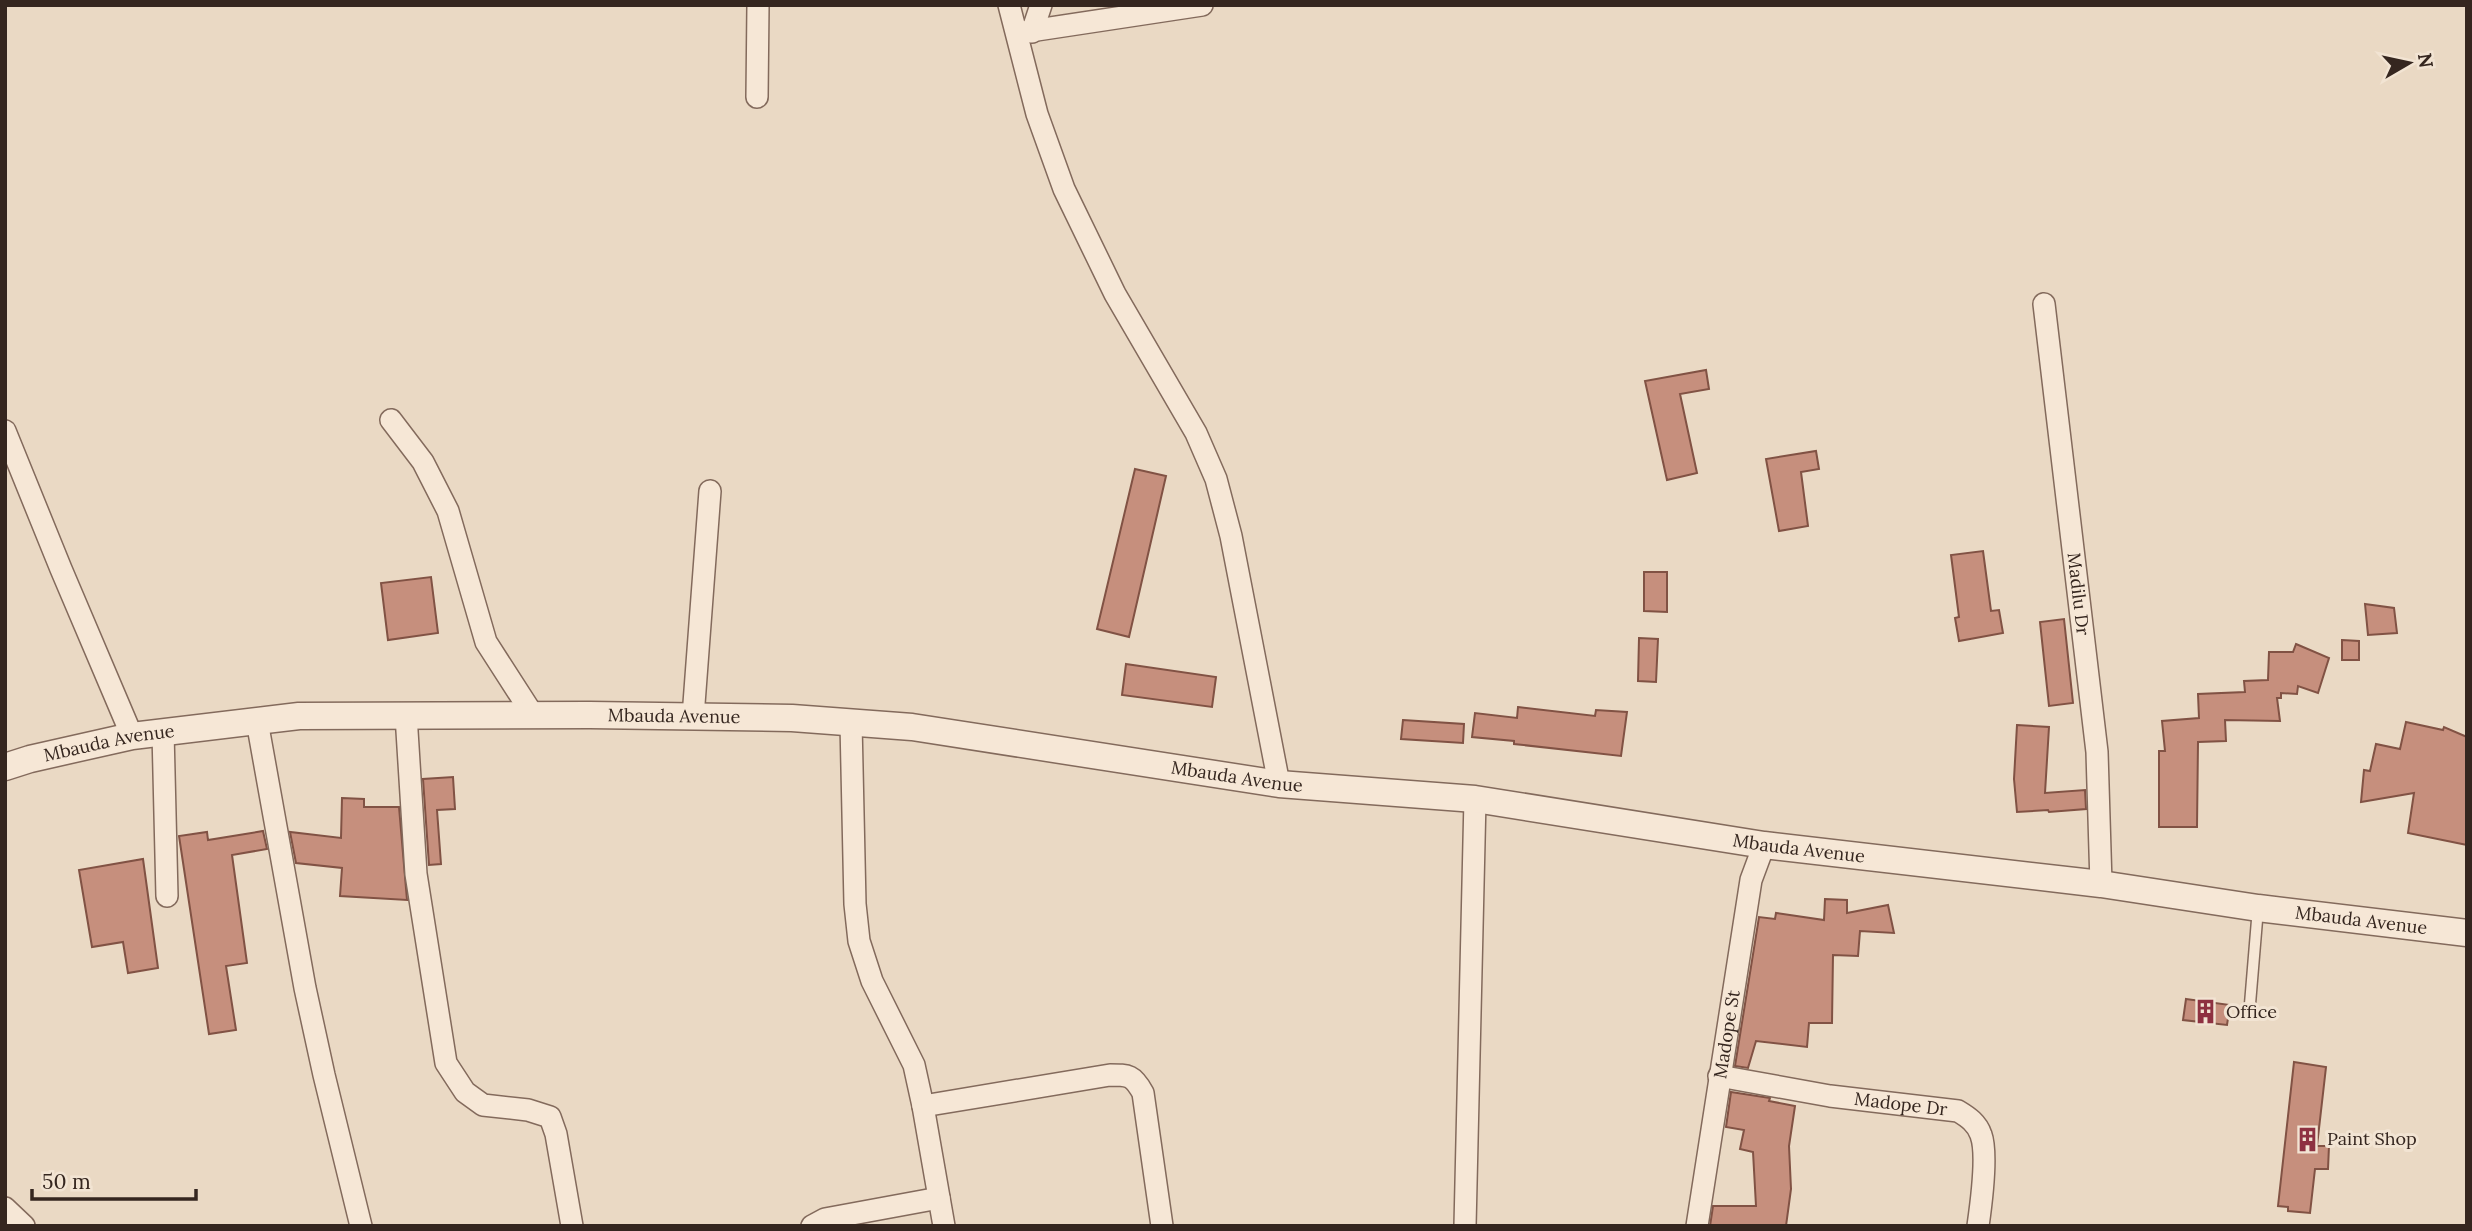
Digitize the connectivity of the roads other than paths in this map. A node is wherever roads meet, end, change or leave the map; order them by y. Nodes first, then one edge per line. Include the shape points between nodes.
1 (758, 5) edge
2 (1009, 5) edge
3 (1041, 5) edge
4 (1202, 5) edge
5 (1025, 32) junction
6 (757, 97) dead end
7 (2044, 304) dead end
8 (391, 420) dead end
9 (5, 431) edge
10 (710, 491) dead end
11 (406, 715) junction
12 (533, 715) junction
13 (693, 717) junction
14 (257, 721) junction
15 (851, 723) junction
16 (163, 732) junction
17 (132, 736) junction
18 (5, 767) edge
19 (1279, 785) junction
20 (1475, 799) junction
21 (1763, 845) junction
22 (2101, 884) junction
23 (167, 896) dead end
24 (2258, 908) junction
25 (2467, 933) edge
26 (2250, 1004) dead end
27 (1719, 1076) junction
28 (923, 1106) junction
29 (939, 1198) junction
30 (5, 1208) edge
31 (24, 1226) edge
32 (361, 1226) edge
33 (572, 1226) edge
34 (812, 1226) edge
35 (944, 1226) edge
36 (1162, 1226) edge
37 (1465, 1226) edge
38 (1697, 1226) edge
39 (1978, 1226) edge

1 - 6 street
2 - 5 street
3 - 5 street
4 - 5 street
5 - 19 street via 1037,114 1064,189 1115,294 1196,433 1216,479
7 - 22 street, Madilu Dr via 2097,752
8 - 12 street via 423,462 448,511 486,642
9 - 17 street
10 - 13 street
11 - 12 street, Mbauda Avenue
11 - 14 street, Mbauda Avenue
11 - 33 street via 416,874 446,1063 464,1092 483,1105 550,1117
12 - 13 street, Mbauda Avenue
13 - 15 street, Mbauda Avenue
14 - 16 street, Mbauda Avenue
14 - 32 street via 305,988
15 - 19 street, Mbauda Avenue via 912,727
15 - 28 street via 859,941 872,981 914,1065
16 - 17 street, Mbauda Avenue
16 - 23 street
17 - 18 street, Mbauda Avenue
19 - 20 street, Mbauda Avenue
20 - 21 street, Mbauda Avenue
20 - 37 street
21 - 22 street, Mbauda Avenue
21 - 27 street, Madope St via 1751,880
22 - 24 street, Mbauda Avenue
24 - 25 street, Mbauda Avenue
24 - 26 lane
27 - 38 street, Madope St
27 - 39 street, Madope Dr via 1830,1096 1958,1111 1971,1119 1982,1136
28 - 29 street
28 - 36 street via 1128,1075 1143,1093
29 - 34 street via 825,1219
29 - 35 street
30 - 31 street

